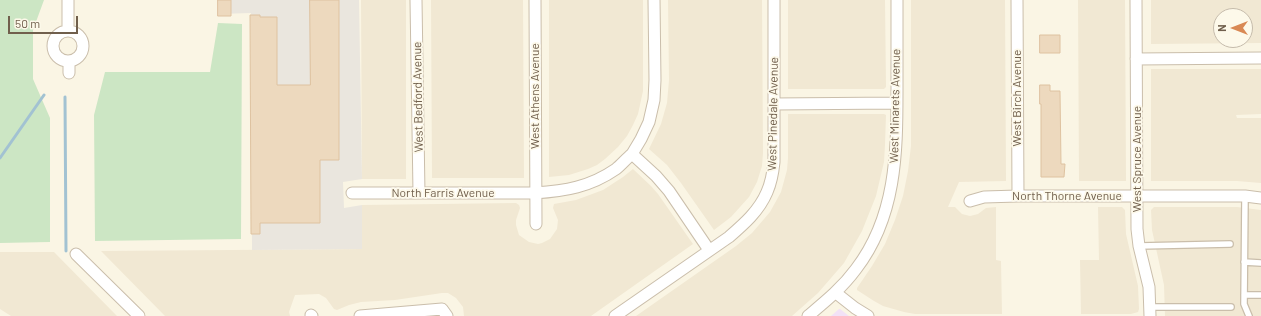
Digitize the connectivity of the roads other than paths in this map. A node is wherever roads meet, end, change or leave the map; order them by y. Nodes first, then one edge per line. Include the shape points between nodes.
1 (68, 0) edge
2 (416, 0) edge
3 (535, 0) edge
4 (654, 0) edge
5 (774, 0) edge
6 (897, 0) edge
7 (1017, 0) edge
8 (1136, 0) edge
9 (68, 30) junction
10 (1261, 58) edge
11 (1136, 59) junction
12 (69, 61) junction
13 (69, 73) dead end
14 (897, 102) junction
15 (774, 104) junction
16 (632, 154) junction
17 (352, 193) dead end
18 (418, 193) junction
19 (535, 193) junction
20 (1018, 196) junction
21 (1137, 196) junction
22 (1245, 196) junction
23 (1261, 198) edge
24 (970, 201) dead end
25 (536, 224) dead end
26 (1230, 244) dead end
27 (1139, 246) junction
28 (709, 250) junction
29 (76, 254) dead end
30 (1244, 262) junction
31 (1261, 263) edge
32 (836, 293) junction
33 (1244, 295) junction
34 (1261, 295) edge
35 (1231, 307) dead end
36 (444, 312) edge
37 (1150, 312) edge
38 (139, 316) edge
39 (360, 316) edge
40 (615, 316) edge
41 (808, 316) edge
42 (868, 316) edge
43 (1250, 316) edge

1 - 9 street
2 - 18 street, West Bedford Avenue
3 - 19 street, West Athens Avenue
4 - 16 street, North Farris Avenue via 654,100 649,122
5 - 15 street, West Pinedale Avenue
6 - 14 street, West Minarets Avenue
7 - 20 street, West Birch Avenue
8 - 11 street, West Spruce Avenue
9 - 12 street via 80,35 84,42 81,55
9 - 12 street via 57,35 53,46 58,57
10 - 11 street
11 - 21 street, West Spruce Avenue
12 - 13 street
14 - 15 street
14 - 32 street, West Minarets Avenue via 896,157 886,209 869,248 857,268
15 - 28 street, West Pinedale Avenue via 774,162 767,193 746,223
16 - 19 street, North Farris Avenue via 601,179 563,191
16 - 28 street via 669,191
17 - 18 street, North Farris Avenue
18 - 19 street, North Farris Avenue
19 - 25 street
20 - 21 street, North Thorne Avenue
20 - 24 street, North Thorne Avenue via 984,197
21 - 22 street, North Thorne Avenue
21 - 27 street, West Spruce Avenue
22 - 23 street, North Thorne Avenue
22 - 30 lane
26 - 27 lane
27 - 37 street, West Spruce Avenue via 1149,287
28 - 40 street
29 - 38 street
30 - 31 lane
30 - 33 lane
32 - 41 street, West Minarets Avenue
32 - 42 street
33 - 34 lane
33 - 43 lane via 1244,304
35 - 37 lane
36 - 39 street

